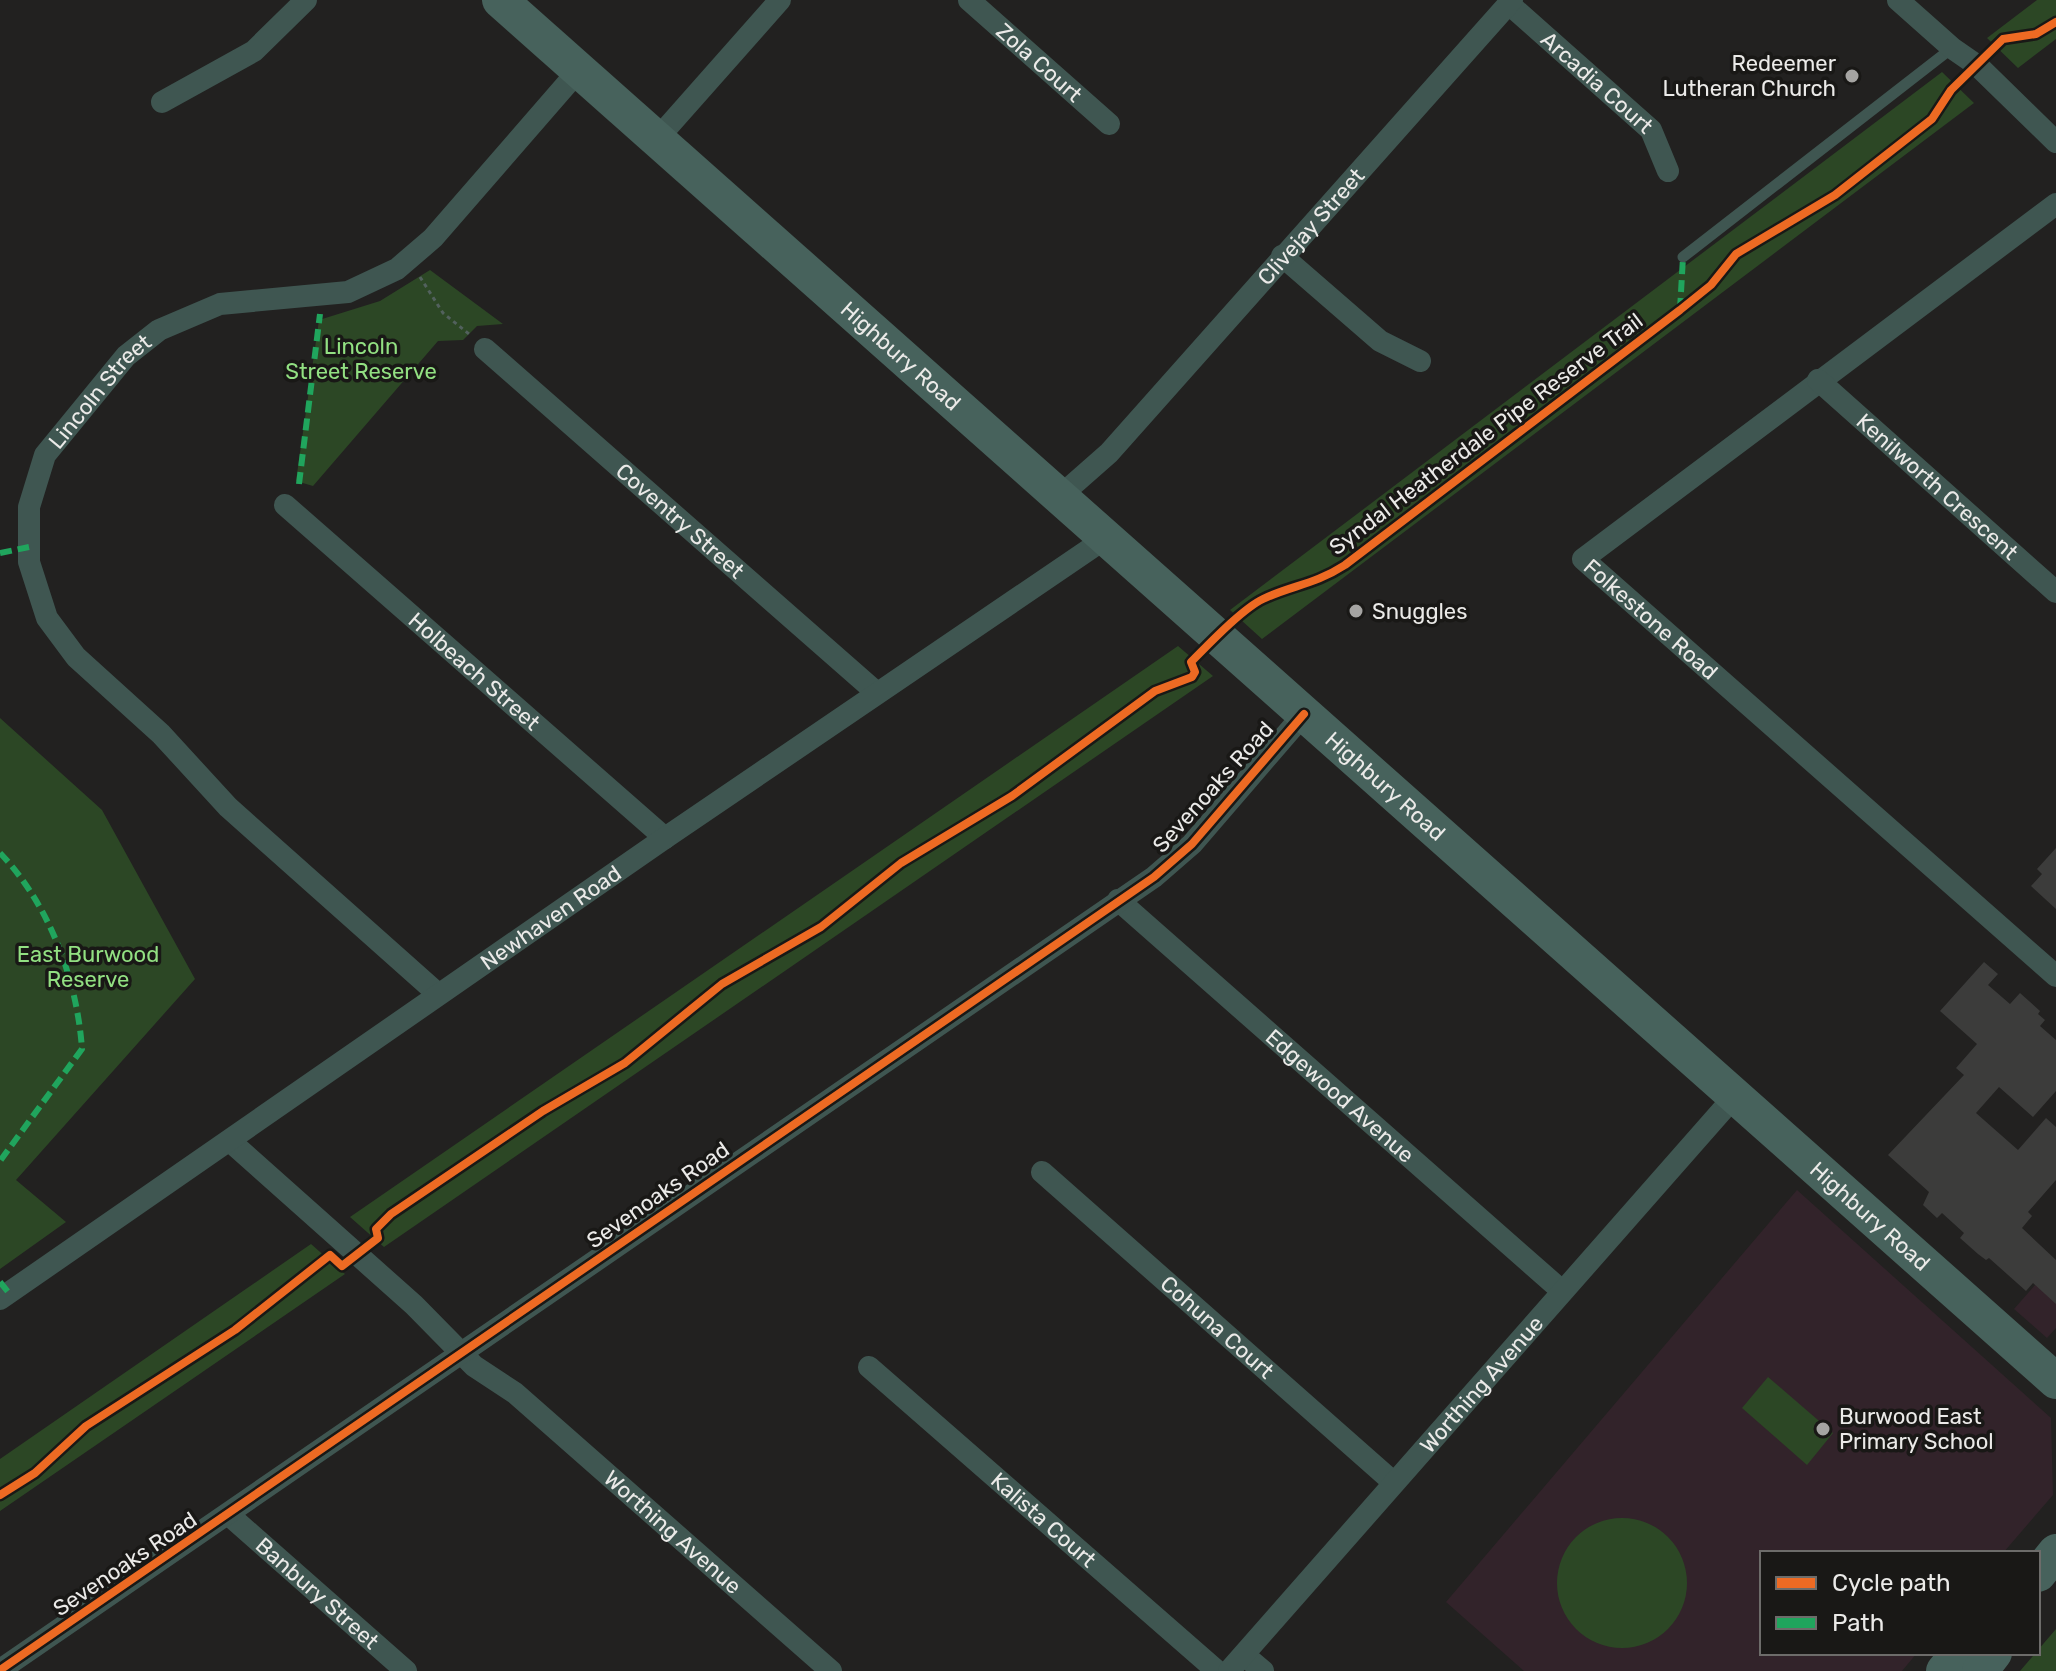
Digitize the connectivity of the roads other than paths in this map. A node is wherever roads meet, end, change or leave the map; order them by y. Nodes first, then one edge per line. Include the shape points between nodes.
1 (306, 0) edge
2 (500, 0) edge
3 (780, 0) edge
4 (969, 0) edge
5 (1898, 0) edge
6 (1511, 2) edge
7 (1952, 48) junction
8 (579, 70) junction
9 (162, 102) dead end
10 (1109, 124) dead end
11 (657, 139) junction
12 (2056, 142) edge
13 (1668, 171) dead end
14 (2056, 204) edge
15 (1282, 256) junction
16 (1683, 257) dead end
17 (477, 342) road end
18 (1420, 361) dead end
19 (1818, 380) junction
20 (1065, 503) junction
21 (285, 505) dead end
22 (1106, 538) junction
23 (2056, 592) edge
24 (877, 693) junction
25 (1304, 714) junction
26 (665, 838) junction
27 (1118, 900) junction
28 (2056, 976) edge
29 (438, 994) junction
30 (1734, 1097) junction
31 (231, 1142) junction
32 (1042, 1172) dead end
33 (1562, 1291) junction
34 (0, 1299) edge
35 (466, 1349) junction
36 (869, 1367) dead end
37 (2053, 1376) edge
38 (1393, 1482) junction
39 (229, 1515) junction
40 (2056, 1552) edge
41 (2040, 1572) edge
42 (1957, 1655) edge
43 (1992, 1655) edge
44 (1237, 1663) edge
45 (9, 1668) edge
46 (406, 1671) edge
47 (831, 1671) edge
48 (1217, 1671) edge
49 (1263, 1671) edge
50 (1944, 1671) edge
51 (1980, 1671) edge

1 - 9 street via 254,51
2 - 8 main road, Highbury Road
3 - 11 street
4 - 10 street, Zola Court
5 - 7 street
6 - 13 street, Arcadia Court via 1651,130
6 - 15 street, Clivejay Street
7 - 12 street via 1978,66
7 - 16 lane
8 - 11 main road, Highbury Road
8 - 29 street, Lincoln Street via 433,238 397,269 348,292 220,304 159,330 126,356 45,455 29,507 29,562 47,618 76,657 141,715 228,807
11 - 20 main road, Highbury Road
14 - 19 street, Folkestone Road
15 - 18 street via 1380,341
15 - 20 street, Clivejay Street
17 - 24 street, Coventry Street
19 - 23 street, Kenilworth Crescent
19 - 28 street, Folkestone Road via 1583,559
20 - 22 main road, Highbury Road
21 - 26 street, Holbeach Street
22 - 24 street, Newhaven Road
22 - 25 main road, Highbury Road
24 - 26 street, Newhaven Road
25 - 27 street, Sevenoaks Road via 1192,844
25 - 30 main road, Highbury Road
26 - 29 street, Newhaven Road
27 - 33 street, Edgewood Avenue
27 - 35 street, Sevenoaks Road
29 - 31 street, Newhaven Road
30 - 33 street, Worthing Avenue
30 - 37 main road, Highbury Road
31 - 34 street, Newhaven Road
31 - 35 street, Worthing Avenue
32 - 38 street, Cohuna Court
33 - 38 street, Worthing Avenue
35 - 39 street, Sevenoaks Road
35 - 47 street, Worthing Avenue
36 - 48 street, Kalista Court
38 - 44 street, Worthing Avenue
39 - 45 street, Sevenoaks Road
39 - 46 street, Banbury Street
40 - 41 main road
42 - 50 main road
43 - 51 main road
44 - 49 street

